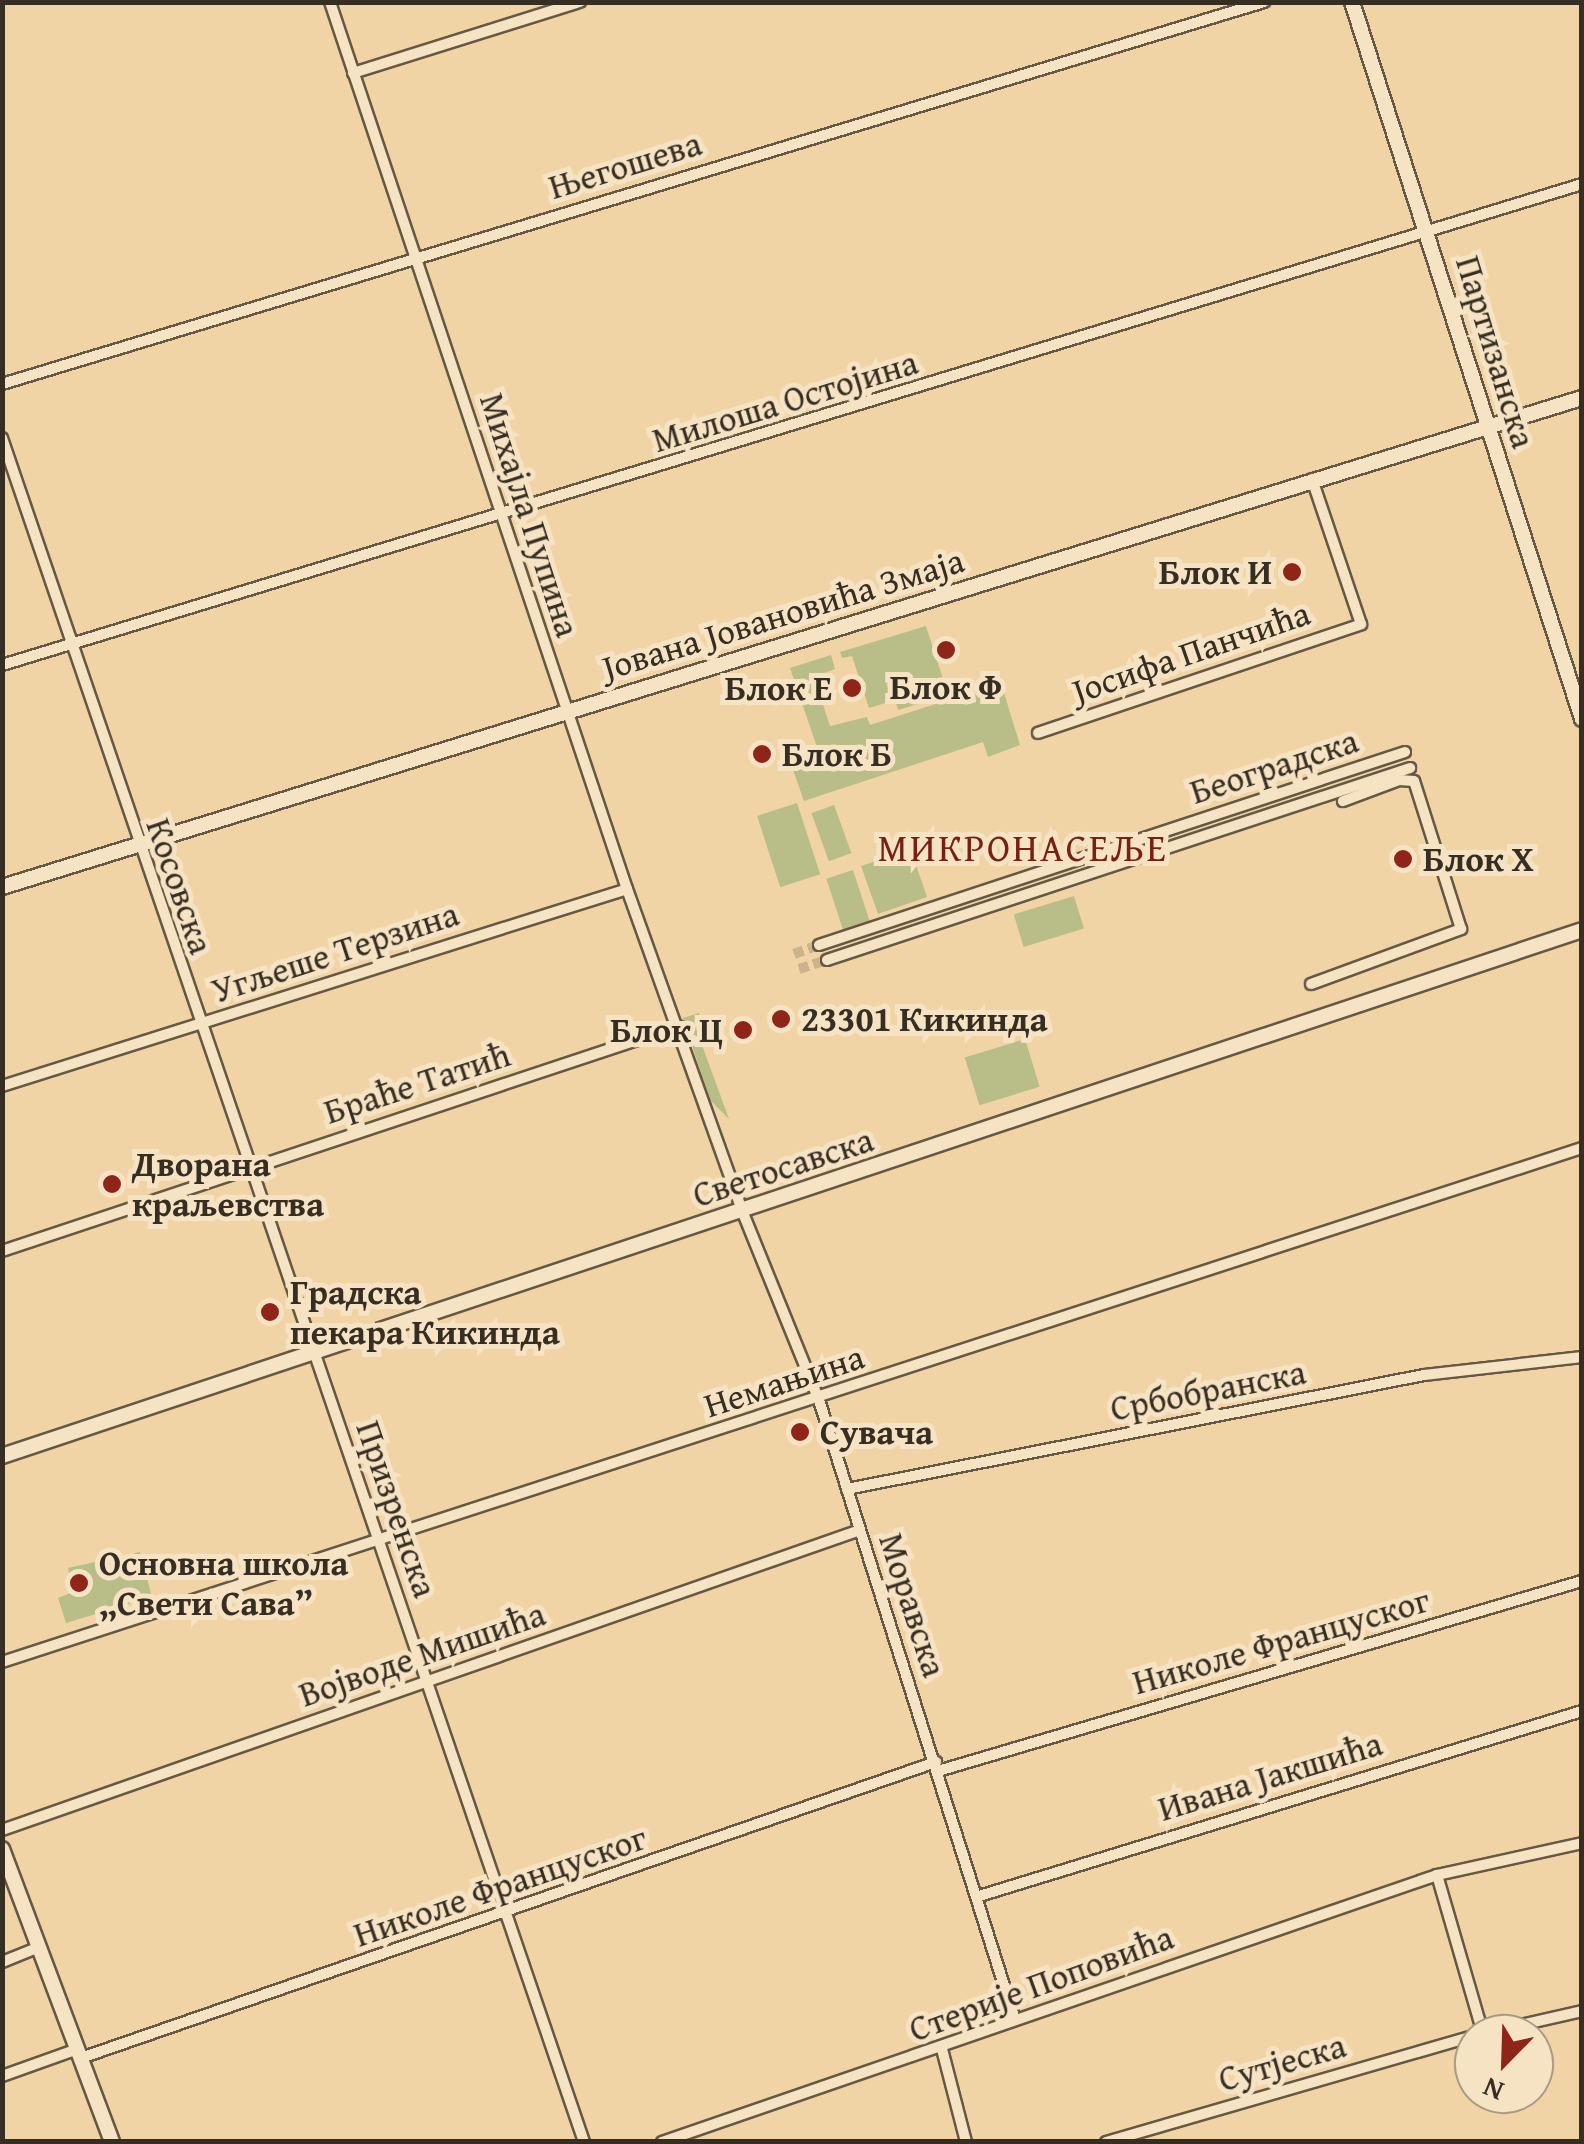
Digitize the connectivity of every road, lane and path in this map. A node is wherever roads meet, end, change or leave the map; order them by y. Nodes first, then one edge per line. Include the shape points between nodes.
1 (330, 2) edge
2 (580, 2) edge
3 (1264, 2) edge
4 (1352, 2) edge
5 (353, 73) junction
6 (1582, 184) edge
7 (1426, 231) junction
8 (416, 256) junction
9 (2, 384) edge
10 (1582, 398) edge
11 (1486, 425) junction
12 (2, 438) edge
13 (1312, 479) junction
14 (503, 517) junction
15 (72, 644) junction
16 (2, 666) edge
17 (567, 714) junction
18 (1582, 719) edge
19 (1038, 733) dead end
20 (1405, 752) dead end
21 (1410, 768) dead end
22 (1343, 802) dead end
23 (136, 845) junction
24 (2, 887) edge
25 (627, 889) junction
26 (1582, 930) edge
27 (819, 945) tunnel mouth
28 (828, 960) tunnel mouth
29 (1311, 984) dead end
30 (198, 1024) junction
31 (679, 1026) junction
32 (2, 1086) edge
33 (1582, 1148) edge
34 (252, 1167) junction
35 (743, 1213) junction
36 (2, 1251) edge
37 (313, 1350) junction
38 (1582, 1358) edge
39 (819, 1400) junction
40 (2, 1456) edge
41 (847, 1488) junction
42 (860, 1530) junction
43 (376, 1536) junction
44 (1582, 1581) edge
45 (2, 1662) edge
46 (428, 1682) junction
47 (1582, 1710) edge
48 (937, 1767) junction
49 (2, 1830) edge
50 (1582, 1843) edge
51 (2, 1849) edge
52 (1437, 1874) junction
53 (976, 1897) junction
54 (506, 1914) junction
55 (39, 1947) junction
56 (2, 1962) edge
57 (1582, 2011) edge
58 (1474, 2014) edge
59 (1554, 2017) edge
60 (1015, 2020) junction
61 (1454, 2041) edge
62 (942, 2049) junction
63 (80, 2053) junction
64 (2, 2076) edge
65 (112, 2142) edge
66 (584, 2142) edge
67 (662, 2142) edge
68 (966, 2142) edge
69 (1106, 2142) edge

1 - 5 street, Михајла Пупина
2 - 5 street
3 - 8 street, Његошева
4 - 7 street, Партизанска
5 - 8 street, Михајла Пупина
6 - 7 street, Милоша Остојина
7 - 11 street, Партизанска
7 - 14 street, Милоша Остојина
8 - 9 street, Његошева
8 - 14 street, Михајла Пупина
10 - 11 street, Јована Јовановића Змаја
11 - 13 street, Јована Јовановића Змаја
11 - 18 street, Партизанска
12 - 15 street, Косовска
13 - 17 street, Јована Јовановића Змаја
13 - 19 street, Јосифа Панчића via 1361,624
14 - 15 street, Милоша Остојина
14 - 17 street, Михајла Пупина
15 - 16 street, Милоша Остојина
15 - 23 street, Косовска
17 - 23 street, Јована Јовановића Змаја
17 - 25 street, Михајла Пупина
20 - 27 street, Београдска
21 - 28 street, Београдска
22 - 29 street via 1414,781 1462,930
23 - 24 street, Јована Јовановића Змаја
23 - 30 street, Косовска
25 - 30 street, Угљеше Терзина
25 - 31 street, Михајла Пупина
26 - 35 street, Светосавска
30 - 32 street, Угљеше Терзина
30 - 34 street, Косовска
31 - 34 street, Браће Татић
31 - 35 street, Михајла Пупина
33 - 39 street, Немањина
34 - 36 street, Браће Татић
34 - 37 street, Косовска
35 - 37 street, Светосавска
35 - 39 street, Моравска
37 - 40 street, Светосавска
37 - 43 street, Призренска
38 - 41 street, Србобранска via 1424,1375
39 - 41 street, Моравска
39 - 43 street, Немањина
41 - 42 street, Моравска
42 - 46 street, Војводе Мишића
42 - 48 street, Моравска
43 - 45 street, Немањина
43 - 46 street, Призренска
44 - 48 street, Николе Француског
46 - 49 street, Војводе Мишића
46 - 54 street, Призренска
47 - 53 street, Ивана Јакшића
48 - 53 street, Моравска
48 - 54 street, Николе Француског
50 - 52 street, Стерије Поповића
51 - 55 street
52 - 58 street
52 - 60 street, Стерије Поповића
53 - 60 street, Моравска
54 - 63 street, Николе Француског
54 - 66 street, Призренска
55 - 56 street
55 - 63 street
57 - 59 street, Сутјеска
60 - 62 street, Стерије Поповића
61 - 69 street, Сутјеска
62 - 67 street, Стерије Поповића
62 - 68 street
63 - 64 street, Николе Француског
63 - 65 street

